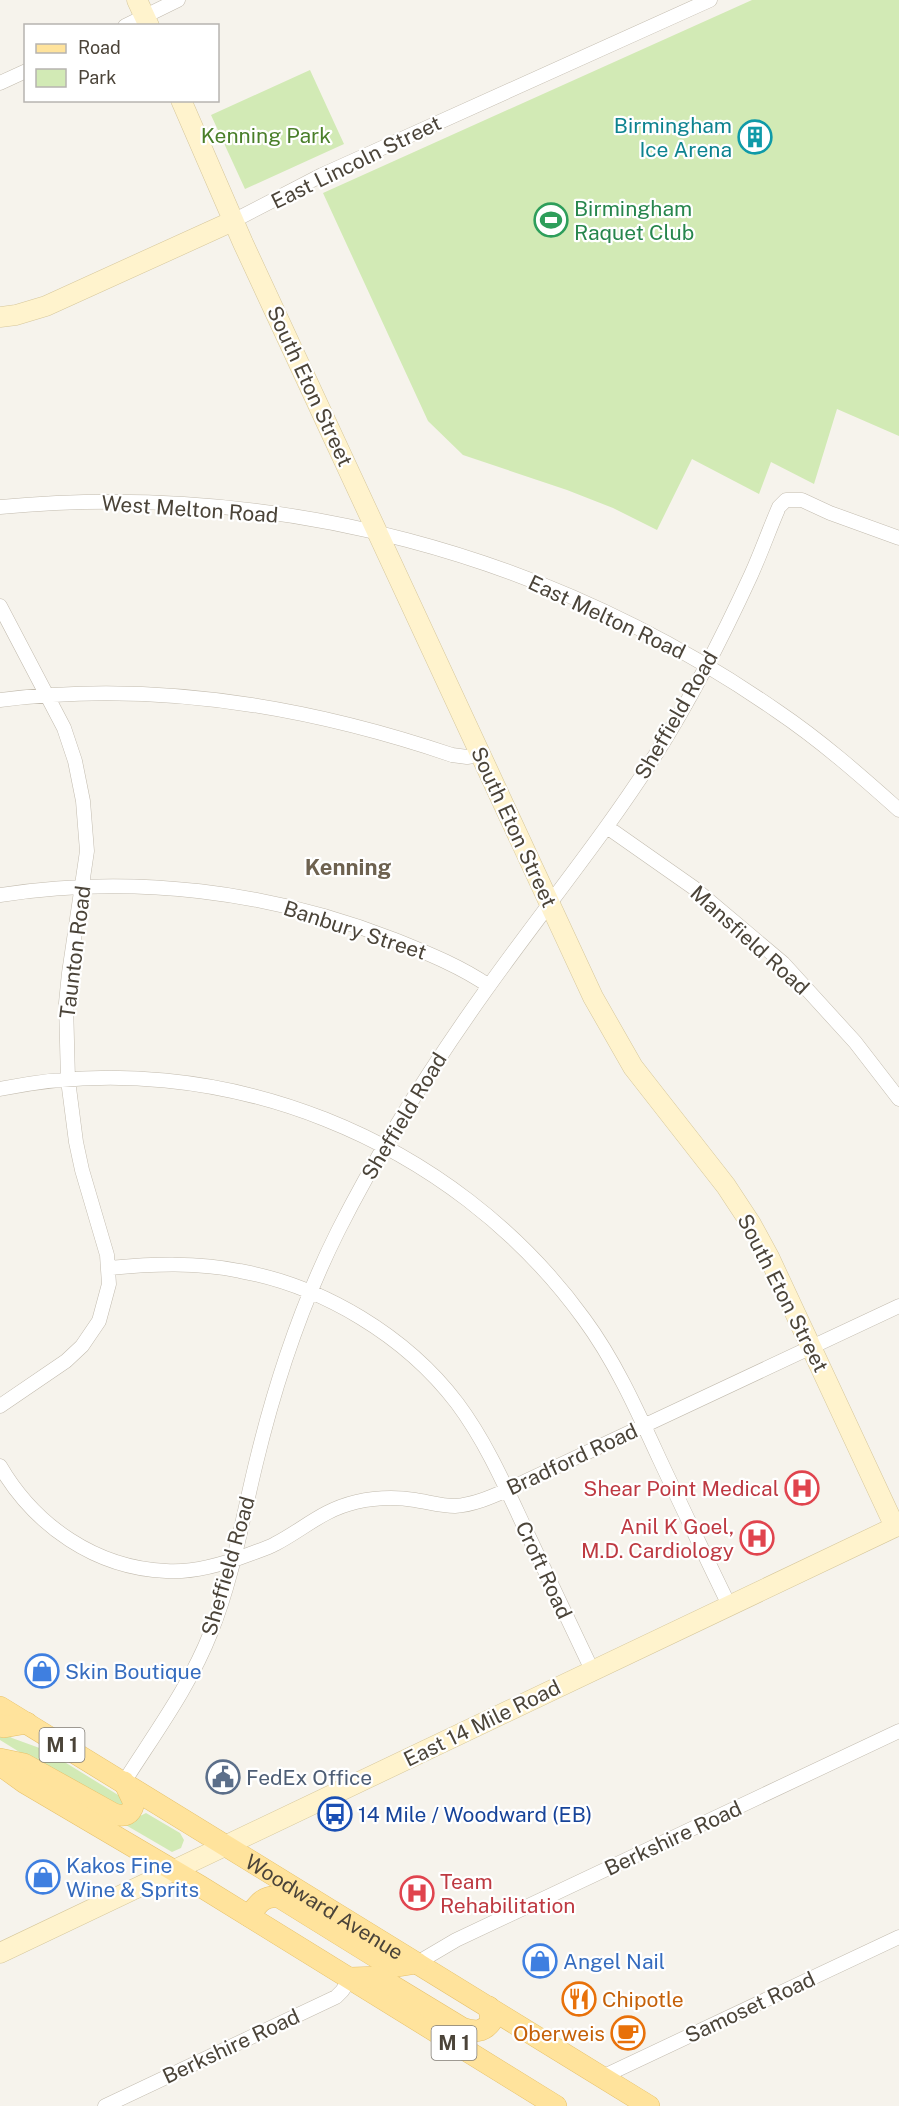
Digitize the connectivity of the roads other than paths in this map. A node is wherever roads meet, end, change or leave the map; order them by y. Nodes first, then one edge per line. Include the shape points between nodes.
1 (178, 0) edge
2 (710, 0) edge
3 (143, 14) edge
4 (127, 24) edge
5 (24, 72) edge
6 (0, 83) edge
7 (182, 102) edge
8 (233, 221) junction
9 (0, 317) edge
10 (0, 507) edge
11 (378, 533) junction
12 (899, 538) edge
13 (0, 606) edge
14 (708, 665) junction
15 (46, 696) junction
16 (0, 700) edge
17 (481, 755) junction
18 (899, 810) edge
19 (607, 827) junction
20 (82, 886) junction
21 (0, 895) edge
22 (550, 906) junction
23 (489, 986) junction
24 (68, 1080) junction
25 (0, 1089) edge
26 (899, 1099) edge
27 (384, 1145) junction
28 (109, 1268) junction
29 (310, 1293) junction
30 (899, 1306) edge
31 (811, 1347) junction
32 (0, 1406) edge
33 (644, 1425) junction
34 (0, 1466) edge
35 (507, 1490) junction
36 (898, 1529) edge
37 (234, 1560) junction
38 (729, 1605) junction
39 (592, 1671) junction
40 (0, 1707) edge
41 (27, 1723) junction
42 (0, 1725) edge
43 (899, 1731) edge
44 (0, 1760) edge
45 (0, 1765) edge
46 (124, 1782) junction
47 (226, 1844) junction
48 (172, 1869) junction
49 (249, 1916) junction
50 (899, 1937) edge
51 (0, 1953) edge
52 (417, 1963) junction
53 (351, 1978) junction
54 (489, 2007) junction
55 (602, 2077) junction
56 (543, 2103) edge
57 (105, 2106) edge
58 (649, 2106) edge

1 - 3 street
2 - 8 street, East Lincoln Street via 322,175
3 - 4 street
5 - 6 street
7 - 8 street, South Eton Street
8 - 9 street, East Lincoln Street via 46,306
8 - 11 street, South Eton Street
10 - 11 street, West Melton Road via 100,502 187,504 292,516
11 - 14 street, East Melton Road via 463,555 556,588
11 - 17 street, South Eton Street
12 - 14 street, Sheffield Road via 802,500 786,500 779,507
13 - 15 street, Taunton Road
14 - 18 street, East Melton Road via 778,711
14 - 19 street, Sheffield Road via 656,756
15 - 16 street
15 - 17 street via 151,695 250,704 368,728 452,755
15 - 20 street, Taunton Road via 64,728 82,794 87,851
17 - 22 street, South Eton Street
19 - 22 street, Sheffield Road
19 - 26 street, Mansfield Road via 694,888 783,963 855,1042
20 - 21 street, Banbury Street
20 - 23 street, Banbury Street via 194,890 292,907 411,946 457,966
20 - 24 street, Taunton Road via 66,1003
22 - 23 street, Sheffield Road
22 - 31 street, South Eton Street via 618,1043 751,1224
23 - 27 street, Sheffield Road
24 - 25 street
24 - 27 street via 129,1078 233,1091 309,1112
24 - 28 street, Taunton Road via 82,1170
27 - 29 street, Sheffield Road
27 - 33 street via 467,1199 528,1253 584,1319
28 - 29 street, Croft Road via 161,1264 240,1270
28 - 32 street, Taunton Road via 107,1299 92,1334 66,1361
29 - 35 street, Croft Road via 374,1327 432,1375 475,1429
29 - 37 street, Sheffield Road via 269,1414
30 - 31 street, Bradford Road
31 - 33 street, Bradford Road
31 - 36 street, South Eton Street
33 - 35 street, Bradford Road
33 - 38 street
34 - 37 street, Bradford Road via 42,1520 75,1545 95,1554 168,1572
35 - 37 street, Bradford Road via 480,1502 456,1506 397,1499 358,1502 325,1513 274,1545
35 - 39 street, Croft Road
36 - 38 street, East 14 Mile Road
37 - 46 street, Sheffield Road via 212,1630 194,1669
38 - 39 street, East 14 Mile Road
39 - 47 street, East 14 Mile Road
40 - 41 main road, Woodward Avenue / M 1
41 - 42 main road
41 - 46 main road, Woodward Avenue / M 1
43 - 52 street, Berkshire Road
44 - 46 main road via 24,1764 123,1816 128,1815 134,1803
45 - 48 main road, M 1 via 25,1784
46 - 47 main road, Woodward Avenue / M 1
47 - 48 street, East 14 Mile Road
47 - 52 main road, Woodward Avenue / M 1
48 - 49 main road, M 1
48 - 51 street, East 14 Mile Road
49 - 52 main road via 264,1898 279,1897 392,1967
49 - 53 main road, M 1
50 - 55 street, Samoset Road
52 - 54 main road, Woodward Avenue / M 1
53 - 54 main road via 378,1977 474,2032 491,2022
53 - 56 main road, M 1
53 - 57 street, Berkshire Road via 336,1997
54 - 55 main road, Woodward Avenue / M 1
55 - 58 main road, Woodward Avenue / M 1

